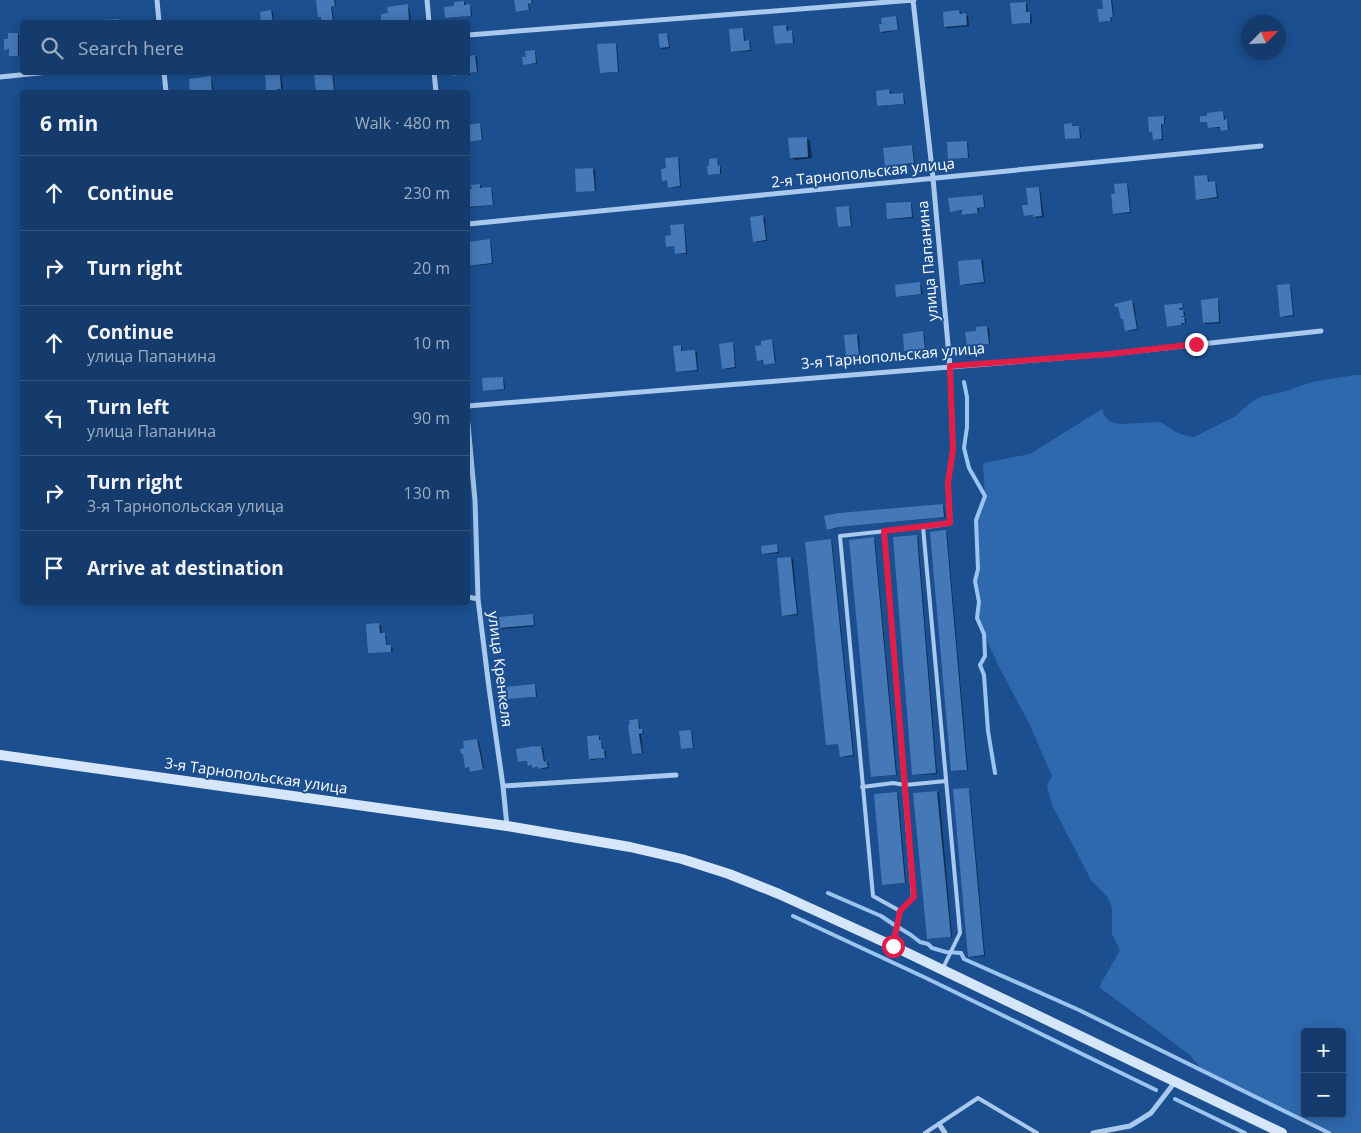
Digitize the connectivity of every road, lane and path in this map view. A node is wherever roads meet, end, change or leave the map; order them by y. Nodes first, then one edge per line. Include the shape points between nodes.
1 (157, 0) edge
2 (427, 0) edge
3 (914, 0) edge
4 (159, 20) edge
5 (429, 20) edge
6 (470, 35) edge
7 (20, 75) edge
8 (164, 75) edge
9 (434, 75) edge
10 (0, 77) edge
11 (166, 90) edge
12 (436, 90) edge
13 (1261, 146) dead end
14 (933, 178) junction
15 (470, 224) edge
16 (1321, 331) dead end
17 (950, 366) junction
18 (470, 406) edge
19 (470, 446) edge
20 (923, 527) junction
21 (884, 531) junction
22 (470, 597) edge
23 (478, 599) junction
24 (0, 756) edge
25 (676, 775) dead end
26 (946, 782) junction
27 (905, 785) junction
28 (503, 786) junction
29 (862, 787) junction
30 (507, 826) junction
31 (900, 911) junction
32 (893, 946) junction
33 (942, 970) junction
34 (1175, 1082) junction
35 (939, 1124) junction
36 (925, 1133) edge
37 (945, 1133) edge
38 (1037, 1133) edge
39 (1093, 1133) edge
40 (1282, 1133) edge

1 - 4 street
2 - 5 street
3 - 6 street
3 - 14 street, улица Папанина
7 - 10 street
8 - 11 street
9 - 12 street
13 - 14 street, 2-я Тарнопольская улица
14 - 15 street, 2-я Тарнопольская улица
14 - 17 street, улица Папанина
16 - 17 street, 3-я Тарнопольская улица via 1110,354
17 - 18 street, 3-я Тарнопольская улица
17 - 20 street, улица Папанина via 953,450 948,483 950,523
19 - 23 street, улица Кренкеля
20 - 21 lane
20 - 26 lane
21 - 27 lane
21 - 29 lane via 840,536
22 - 23 street
23 - 28 street, улица Кренкеля
24 - 30 street, 3-я Тарнопольская улица
25 - 28 street
26 - 27 lane
26 - 33 lane via 960,933
27 - 29 lane via 893,783
27 - 31 lane via 914,897
28 - 30 street, улица Кренкеля
29 - 31 lane via 873,896
30 - 32 street, 3-я Тарнопольская улица via 682,859 779,894
31 - 32 lane
32 - 33 street, 3-я Тарнопольская улица
33 - 34 street, 3-я Тарнопольская улица
34 - 39 street via 1151,1113 1130,1126
34 - 40 street, 3-я Тарнопольская улица
35 - 36 lane
35 - 37 street
35 - 38 lane via 978,1098

